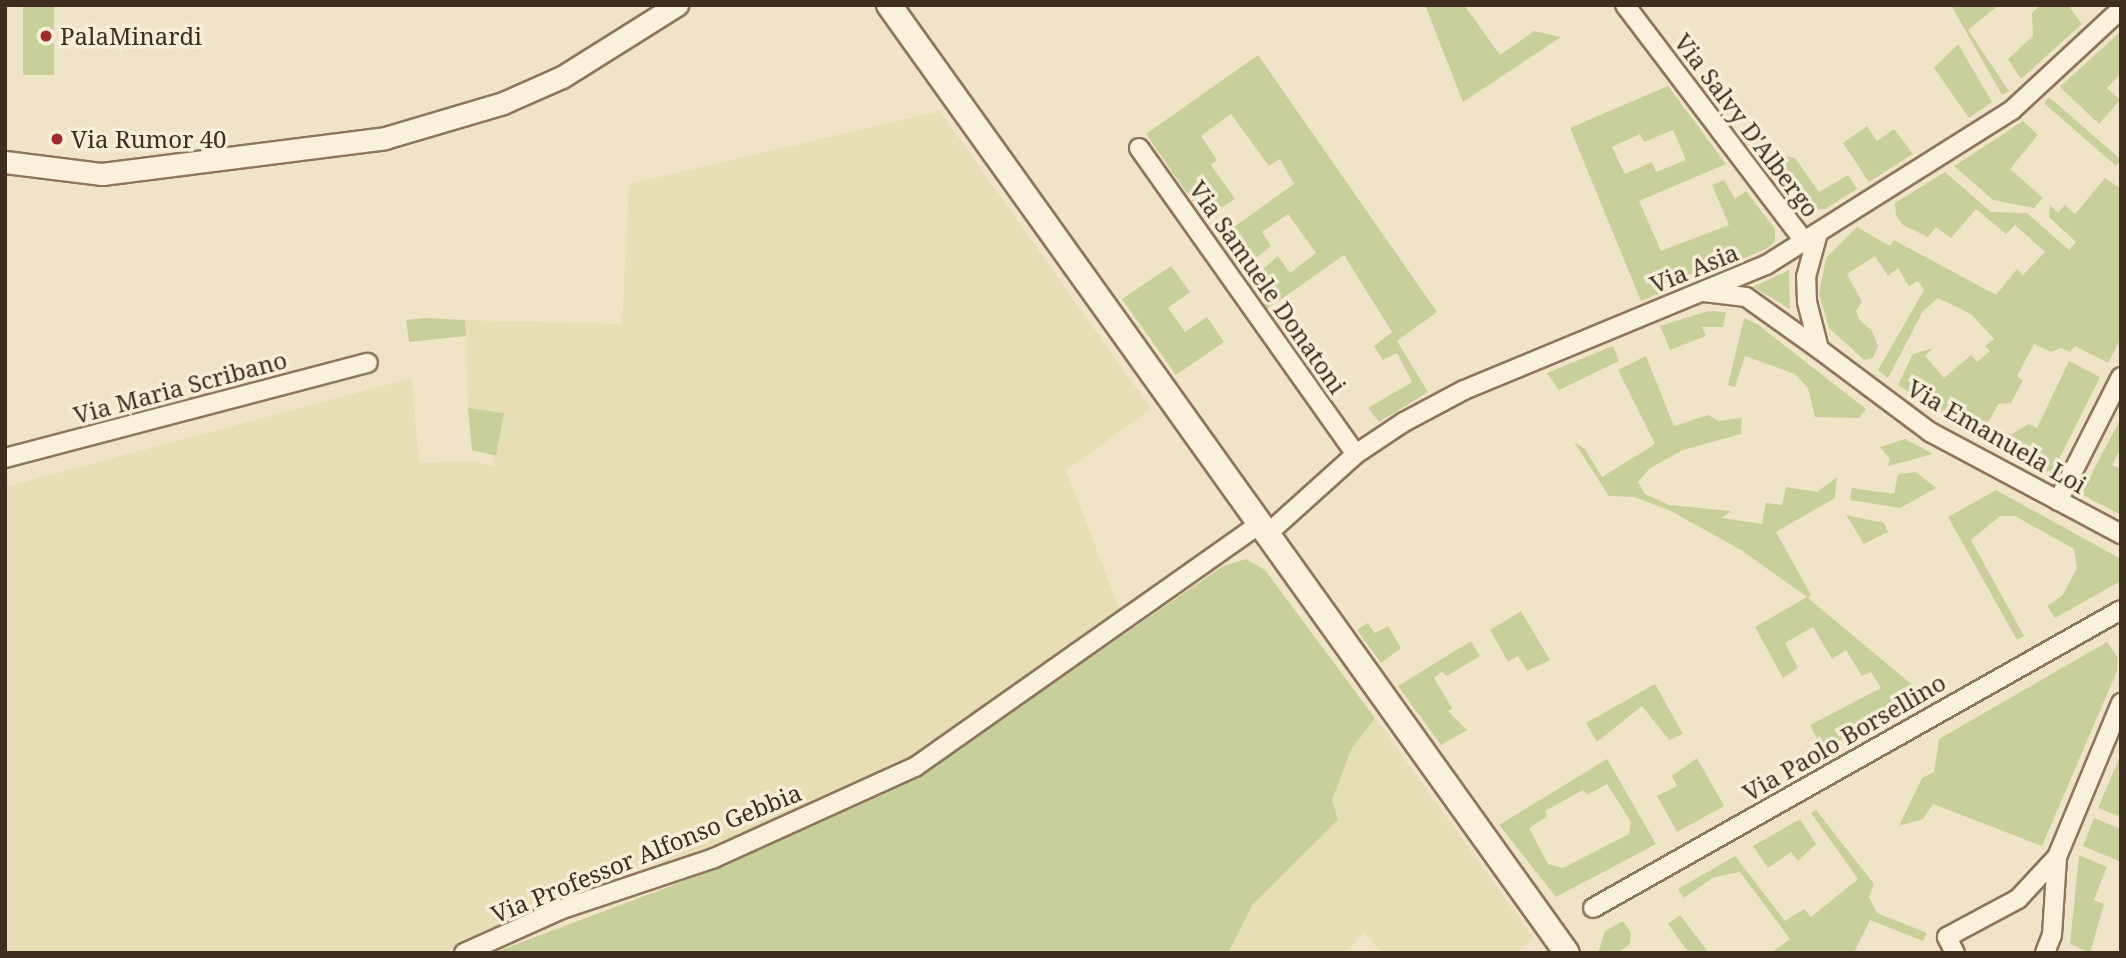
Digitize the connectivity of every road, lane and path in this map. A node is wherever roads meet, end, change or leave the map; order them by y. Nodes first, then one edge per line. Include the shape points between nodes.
1 (677, 5) edge
2 (888, 5) edge
3 (1625, 5) edge
4 (2121, 9) edge
5 (1139, 148) dead end
6 (5, 162) edge
7 (1811, 237) junction
8 (1700, 292) junction
9 (1819, 349) junction
10 (368, 363) dead end
11 (2121, 377) edge
12 (1356, 454) junction
13 (5, 458) edge
14 (2058, 501) junction
15 (1261, 531) junction
16 (2121, 534) edge
17 (2121, 610) edge
18 (2121, 704) edge
19 (2057, 857) junction
20 (1593, 908) dead end
21 (464, 953) edge
22 (1567, 953) edge
23 (1955, 953) edge
24 (2045, 953) edge

1 - 6 street via 562,78 503,103 385,138 102,174
2 - 15 main road
3 - 7 street, Via Salvy D'Albergo
4 - 7 street, Via Asia via 2012,110
5 - 12 street, Via Samuele Donatoni
7 - 8 street, Via Asia via 1766,265
7 - 9 street via 1807,302
8 - 9 street, Via Emanuela Loi via 1746,297
8 - 12 street, Via Asia via 1464,390
9 - 14 street, Via Emanuela Loi via 1930,432
10 - 13 street, Via Maria Scribano
11 - 14 street
12 - 15 street, Via Asia
14 - 16 street, Via Emanuela Loi
15 - 21 street, Via Professor Alfonso Gebbia via 915,767 714,858 562,909
15 - 22 main road
17 - 20 street, Via Paolo Borsellino
18 - 19 street
19 - 23 street via 2018,899 1947,937
19 - 24 street via 2052,935

